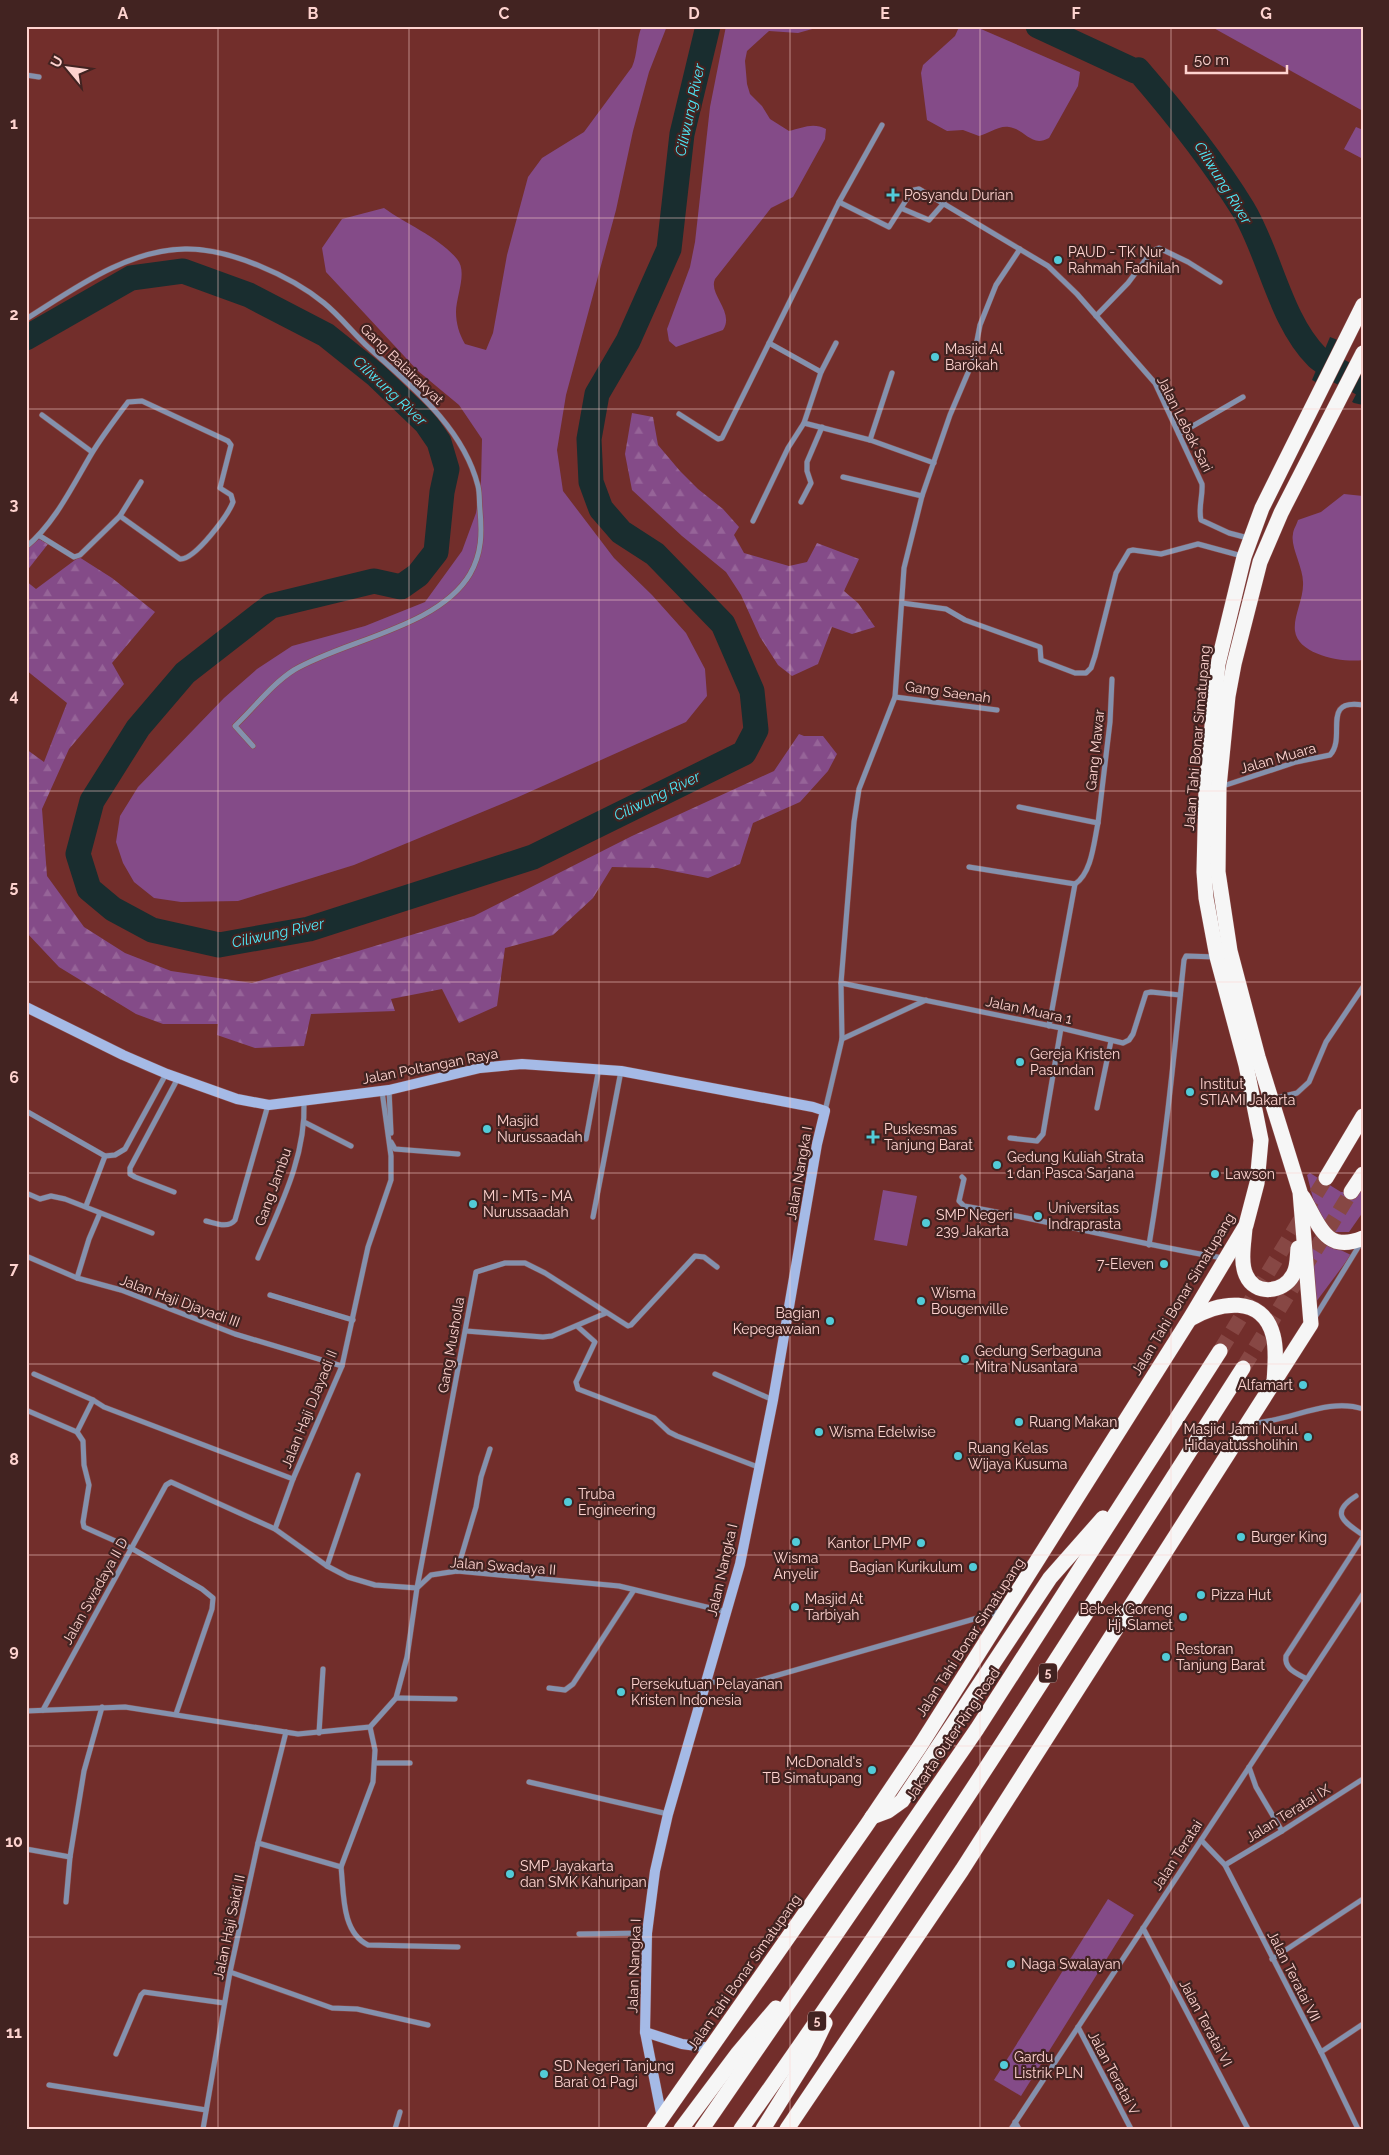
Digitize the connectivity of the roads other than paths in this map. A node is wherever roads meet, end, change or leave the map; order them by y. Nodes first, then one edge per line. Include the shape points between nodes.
1 (26, 74) edge
2 (39, 77) dead end
3 (882, 125) dead end
4 (839, 202) junction
5 (944, 203) junction
6 (902, 209) junction
7 (1020, 249) junction
8 (1220, 282) dead end
9 (1363, 305) edge
10 (1096, 316) junction
11 (26, 319) edge
12 (769, 343) junction
13 (836, 343) dead end
14 (1363, 353) edge
15 (821, 372) junction
16 (892, 373) dead end
17 (1243, 397) dead end
18 (680, 414) dead end
19 (42, 415) dead end
20 (804, 423) junction
21 (822, 428) junction
22 (1179, 434) junction
23 (870, 440) junction
24 (92, 452) junction
25 (934, 463) junction
26 (843, 477) dead end
27 (141, 482) dead end
28 (922, 496) junction
29 (801, 502) dead end
30 (120, 516) junction
31 (753, 521) dead end
32 (40, 536) junction
33 (1250, 538) junction
34 (26, 548) edge
35 (1244, 556) junction
36 (902, 603) junction
37 (1112, 679) dead end
38 (895, 696) junction
39 (1363, 705) edge
40 (997, 710) dead end
41 (253, 746) dead end
42 (1220, 787) junction
43 (1019, 808) dead end
44 (1098, 823) junction
45 (969, 867) dead end
46 (1075, 884) junction
47 (1217, 957) junction
48 (841, 983) junction
49 (1363, 987) edge
50 (1180, 995) junction
51 (926, 1000) junction
52 (26, 1007) edge
53 (1049, 1026) junction
54 (1061, 1028) junction
55 (842, 1039) junction
56 (1111, 1041) junction
57 (599, 1068) junction
58 (621, 1071) junction
59 (166, 1074) junction
60 (178, 1078) junction
61 (386, 1091) junction
62 (1271, 1099) junction
63 (304, 1102) junction
64 (268, 1105) junction
65 (1097, 1108) dead end
66 (26, 1111) edge
67 (825, 1111) junction
68 (1363, 1116) edge
69 (304, 1122) junction
70 (1283, 1135) junction
71 (1010, 1138) dead end
72 (586, 1139) dead end
73 (1261, 1140) junction
74 (351, 1146) dead end
75 (458, 1154) dead end
76 (105, 1156) junction
77 (1363, 1174) edge
78 (962, 1177) dead end
79 (1326, 1178) tunnel mouth
80 (174, 1192) dead end
81 (1352, 1192) tunnel mouth
82 (26, 1193) edge
83 (1300, 1195) junction
84 (86, 1206) junction
85 (100, 1213) junction
86 (593, 1217) dead end
87 (206, 1221) dead end
88 (1246, 1225) junction
89 (152, 1233) dead end
90 (1363, 1240) edge
91 (1149, 1245) junction
92 (26, 1256) edge
93 (258, 1258) dead end
94 (1226, 1258) junction
95 (717, 1267) dead end
96 (77, 1278) junction
97 (270, 1295) dead end
98 (606, 1313) junction
99 (354, 1320) junction
100 (1189, 1320) junction
101 (1311, 1324) junction
102 (577, 1326) junction
103 (466, 1331) junction
104 (1220, 1351) tunnel mouth
105 (342, 1366) junction
106 (1243, 1368) tunnel mouth
107 (34, 1374) dead end
108 (715, 1374) dead end
109 (1274, 1383) junction
110 (93, 1400) junction
111 (773, 1400) junction
112 (1363, 1409) edge
113 (26, 1410) edge
114 (1249, 1423) junction
115 (77, 1432) junction
116 (490, 1449) dead end
117 (758, 1467) junction
118 (358, 1475) dead end
119 (293, 1479) junction
120 (1135, 1482) junction
121 (1356, 1496) dead end
122 (275, 1529) junction
123 (1363, 1536) edge
124 (131, 1548) junction
125 (327, 1566) junction
126 (457, 1571) junction
127 (417, 1588) junction
128 (634, 1590) junction
129 (1362, 1598) edge
130 (1008, 1609) junction
131 (727, 1612) junction
132 (323, 1669) dead end
133 (1306, 1679) junction
134 (707, 1682) junction
135 (549, 1688) dead end
136 (396, 1698) junction
137 (455, 1699) dead end
138 (102, 1707) junction
139 (43, 1710) junction
140 (26, 1711) edge
141 (176, 1714) junction
142 (370, 1727) junction
143 (286, 1732) junction
144 (319, 1733) junction
145 (375, 1763) junction
146 (410, 1763) dead end
147 (1248, 1768) junction
148 (1363, 1779) edge
149 (529, 1782) dead end
150 (668, 1814) junction
151 (872, 1817) junction
152 (1282, 1831) junction
153 (1201, 1840) junction
154 (258, 1843) junction
155 (26, 1849) edge
156 (70, 1857) junction
157 (1225, 1865) junction
158 (341, 1867) junction
159 (1363, 1899) edge
160 (66, 1902) dead end
161 (1143, 1928) junction
162 (647, 1933) junction
163 (580, 1934) dead end
164 (458, 1947) dead end
165 (822, 1957) junction
166 (1272, 1960) junction
167 (230, 1972) junction
168 (849, 1975) junction
169 (224, 2003) junction
170 (1363, 2024) edge
171 (428, 2025) dead end
172 (1078, 2027) junction
173 (645, 2032) junction
174 (711, 2048) junction
175 (1321, 2052) junction
176 (116, 2054) dead end
177 (48, 2085) dead end
178 (206, 2110) junction
179 (400, 2112) dead end
180 (1015, 2122) junction
181 (658, 2123) edge
182 (791, 2127) edge
183 (203, 2129) edge
184 (395, 2129) edge
185 (681, 2129) edge
186 (702, 2129) edge
187 (741, 2129) edge
188 (763, 2129) edge
189 (1010, 2129) edge
190 (1019, 2129) edge
191 (1131, 2129) edge
192 (1248, 2129) edge
193 (1358, 2129) edge

1 - 2 street
3 - 4 street
4 - 6 street via 889,227
4 - 12 street
5 - 6 street via 929,220
5 - 6 street, Jalan Lebak Sari via 920,189 910,194
5 - 7 street, Jalan Lebak Sari
7 - 10 street, Jalan Lebak Sari via 1048,266
7 - 25 street via 996,285 980,325 973,361
8 - 10 street via 1159,248 1152,251 1128,283
9 - 33 highway, Jalan Tahi Bonar Simatupang
10 - 22 street, Jalan Lebak Sari via 1154,383
11 - 41 street, Gang Balairakyat via 113,267 145,256 186,249 247,261 278,275 325,304 419,393 464,452 478,489 482,526 481,543 460,587 454,595 422,615 313,660 289,674 235,726
12 - 15 street
12 - 18 street via 720,440
13 - 15 street
14 - 42 highway, Jalan Tahi Bonar Simatupang via 1281,513 1260,562 1234,664
15 - 20 street
16 - 23 street
17 - 22 street
19 - 24 street
20 - 21 street
20 - 31 street via 788,448
21 - 23 street
21 - 29 street via 806,462 811,483
22 - 33 street, Jalan Lebak Sari via 1202,484 1201,520 1229,534
23 - 25 street
24 - 30 street via 128,402 135,400 231,445 220,488 234,502 220,524 190,556 180,559
24 - 32 street
25 - 28 street
26 - 28 street
27 - 30 street
28 - 36 street via 904,568
30 - 32 street via 74,558
32 - 34 street
33 - 35 highway, Jalan Tahi Bonar Simatupang
35 - 36 street via 1198,544 1161,554 1129,551 1116,573 1095,656 1086,673 1075,673 1041,660 1040,647 965,620 946,609
35 - 47 highway, Jalan Tahi Bonar Simatupang via 1218,664 1206,788 1206,898
36 - 38 street
37 - 44 street, Gang Mawar
38 - 40 street, Gang Saenah
38 - 48 street via 859,789 850,854
39 - 42 street, Jalan Muara via 1352,703 1340,710 1336,717 1336,745 1330,755 1296,762
42 - 62 highway, Jalan Tahi Bonar Simatupang via 1218,845 1222,905 1230,951
43 - 44 street
44 - 46 street, Gang Mawar via 1087,869
45 - 46 street
46 - 53 street
47 - 50 street via 1184,957
47 - 73 highway, Jalan Tahi Bonar Simatupang via 1246,1065
48 - 51 street, Jalan Muara 1
48 - 55 street
49 - 62 street via 1326,1042 1309,1082 1297,1093
50 - 56 street via 1146,993 1130,1040 1123,1043
50 - 91 street via 1161,1171
51 - 53 street, Jalan Muara 1
51 - 55 street
52 - 59 street, Jalan Poltangan Raya
53 - 54 street, Jalan Muara 1
54 - 56 street, Jalan Muara 1
54 - 71 street via 1043,1134 1037,1141
55 - 67 street
56 - 65 street
57 - 58 street, Jalan Poltangan Raya
57 - 61 street, Jalan Poltangan Raya via 522,1064 496,1066
57 - 72 street
58 - 67 street, Jalan Poltangan Raya
58 - 86 street
59 - 60 street, Jalan Poltangan Raya
59 - 76 street via 125,1149
60 - 64 street, Jalan Poltangan Raya
60 - 80 street via 130,1168 134,1177
61 - 63 street, Jalan Poltangan Raya
61 - 75 street via 391,1143 395,1149
61 - 99 street, Jalan Haji DJayadi II via 391,1180 368,1247
62 - 70 highway, Jalan Tahi Bonar Simatupang
63 - 64 street, Jalan Poltangan Raya
63 - 69 street, Gang Jambu
64 - 87 street via 235,1220 227,1225
66 - 76 street
67 - 111 street, Jalan Nangka I
68 - 79 highway
69 - 74 street
69 - 93 street, Gang Jambu via 295,1168
70 - 73 highway
70 - 83 highway, Jalan Tahi Bonar Simatupang
73 - 88 highway, Jalan Tahi Bonar Simatupang via 1257,1183
76 - 84 street
77 - 81 highway
78 - 91 street via 959,1201 964,1206
82 - 84 street via 40,1199 51,1196
83 - 88 highway via 1296,1268 1281,1288 1260,1288 1245,1275
83 - 90 highway via 1328,1238 1343,1244
83 - 101 highway, Jalan Tahi Bonar Simatupang
84 - 85 street
85 - 89 street
85 - 96 street
88 - 94 highway, Jalan Tahi Bonar Simatupang
90 - 101 street
91 - 94 street
92 - 96 street, Jalan Haji Djayadi III
94 - 100 highway, Jalan Tahi Bonar Simatupang
95 - 98 street, Gang Musholla via 704,1257 695,1256 631,1325 626,1326
96 - 105 street, Jalan Haji Djayadi III via 121,1290 235,1334
97 - 99 street
98 - 102 street
98 - 103 street, Gang Musholla via 525,1263 505,1264 476,1272
99 - 105 street, Jalan Haji DJayadi II
100 - 109 highway via 1214,1307 1233,1304 1259,1313 1273,1336 1276,1353
100 - 130 highway, Jalan Tahi Bonar Simatupang
101 - 109 highway
102 - 103 street via 544,1337
102 - 117 street via 596,1342 576,1382 578,1389 654,1418 677,1436
103 - 127 street, Gang Musholla
104 - 120 highway, Jakarta Outer Ring Road / 5
105 - 119 street, Jalan Haji DJayadi II
106 - 168 highway, 5 via 1016,1723
107 - 110 street
108 - 111 street
109 - 114 highway
110 - 115 street
110 - 119 street
111 - 117 street, Jalan Nangka I
112 - 114 street via 1338,1404 1270,1423
113 - 115 street
114 - 182 highway via 962,1870
115 - 124 street via 83,1441 88,1485 83,1525
116 - 126 street
117 - 131 street, Jalan Nangka I via 740,1564
118 - 125 street
119 - 122 street, Jalan Haji DJayadi II
120 - 151 highway via 1050,1578 902,1800 888,1811
120 - 165 highway, Jakarta Outer Ring Road / 5 via 977,1729
121 - 123 street via 1346,1502 1341,1518
122 - 124 street, Jalan Swadaya II D via 171,1482
122 - 125 street
123 - 133 street via 1286,1656 1288,1668
124 - 139 street, Jalan Swadaya II D
124 - 141 street via 202,1588 213,1598
125 - 127 street via 348,1578 375,1585
126 - 127 street, Jalan Swadaya II via 431,1575
126 - 128 street, Jalan Swadaya II
127 - 136 street via 407,1656
128 - 131 street, Jalan Swadaya II
128 - 135 street via 573,1684 565,1690
129 - 133 street, Jalan Teratai
130 - 134 street via 750,1683
130 - 151 highway, Jalan Tahi Bonar Simatupang
131 - 134 street, Jalan Nangka I
132 - 144 street
133 - 147 street, Jalan Teratai
134 - 150 street, Jalan Nangka I
136 - 137 street
136 - 142 street
138 - 139 street
138 - 141 street
138 - 156 street via 84,1771
139 - 140 street
141 - 143 street
142 - 144 street
142 - 145 street
143 - 144 street
143 - 154 street, Jalan Haji Saidi II
145 - 146 street
145 - 158 street via 368,1797
147 - 152 street
147 - 153 street, Jalan Teratai
148 - 152 street, Jalan Teratai IX
149 - 150 street
150 - 162 street, Jalan Nangka I via 655,1871
151 - 174 highway, Jalan Tahi Bonar Simatupang
152 - 157 street, Jalan Teratai IX
153 - 157 street, Jalan Teratai VII
153 - 161 street, Jalan Teratai
154 - 158 street
154 - 167 street, Jalan Haji Saidi II
155 - 156 street
156 - 160 street
157 - 166 street, Jalan Teratai VII
158 - 164 street via 346,1913 360,1941 368,1945
159 - 166 street
161 - 172 street, Jalan Teratai
161 - 192 street, Jalan Teratai VI
162 - 163 street
162 - 173 street, Jalan Nangka I
165 - 185 highway via 744,2046
165 - 186 highway, Jakarta Outer Ring Road / 5
166 - 175 street, Jalan Teratai VII
167 - 169 street, Jalan Haji Saidi II
167 - 171 street via 332,2008 357,2008
168 - 187 highway, 5
168 - 188 highway via 810,2052
169 - 176 street via 144,1992
169 - 178 street, Jalan Haji Saidi II
170 - 175 street
172 - 180 street, Jalan Teratai
172 - 191 street, Jalan Teratai V
173 - 174 street, Jalan Nangka I via 682,2044
173 - 181 street, Jalan Nangka I
174 - 181 highway, Jalan Tahi Bonar Simatupang
175 - 193 street, Jalan Teratai VII
177 - 178 street
178 - 183 street, Jalan Haji Saidi II
179 - 184 street
180 - 189 street, Jalan Teratai
180 - 190 street

